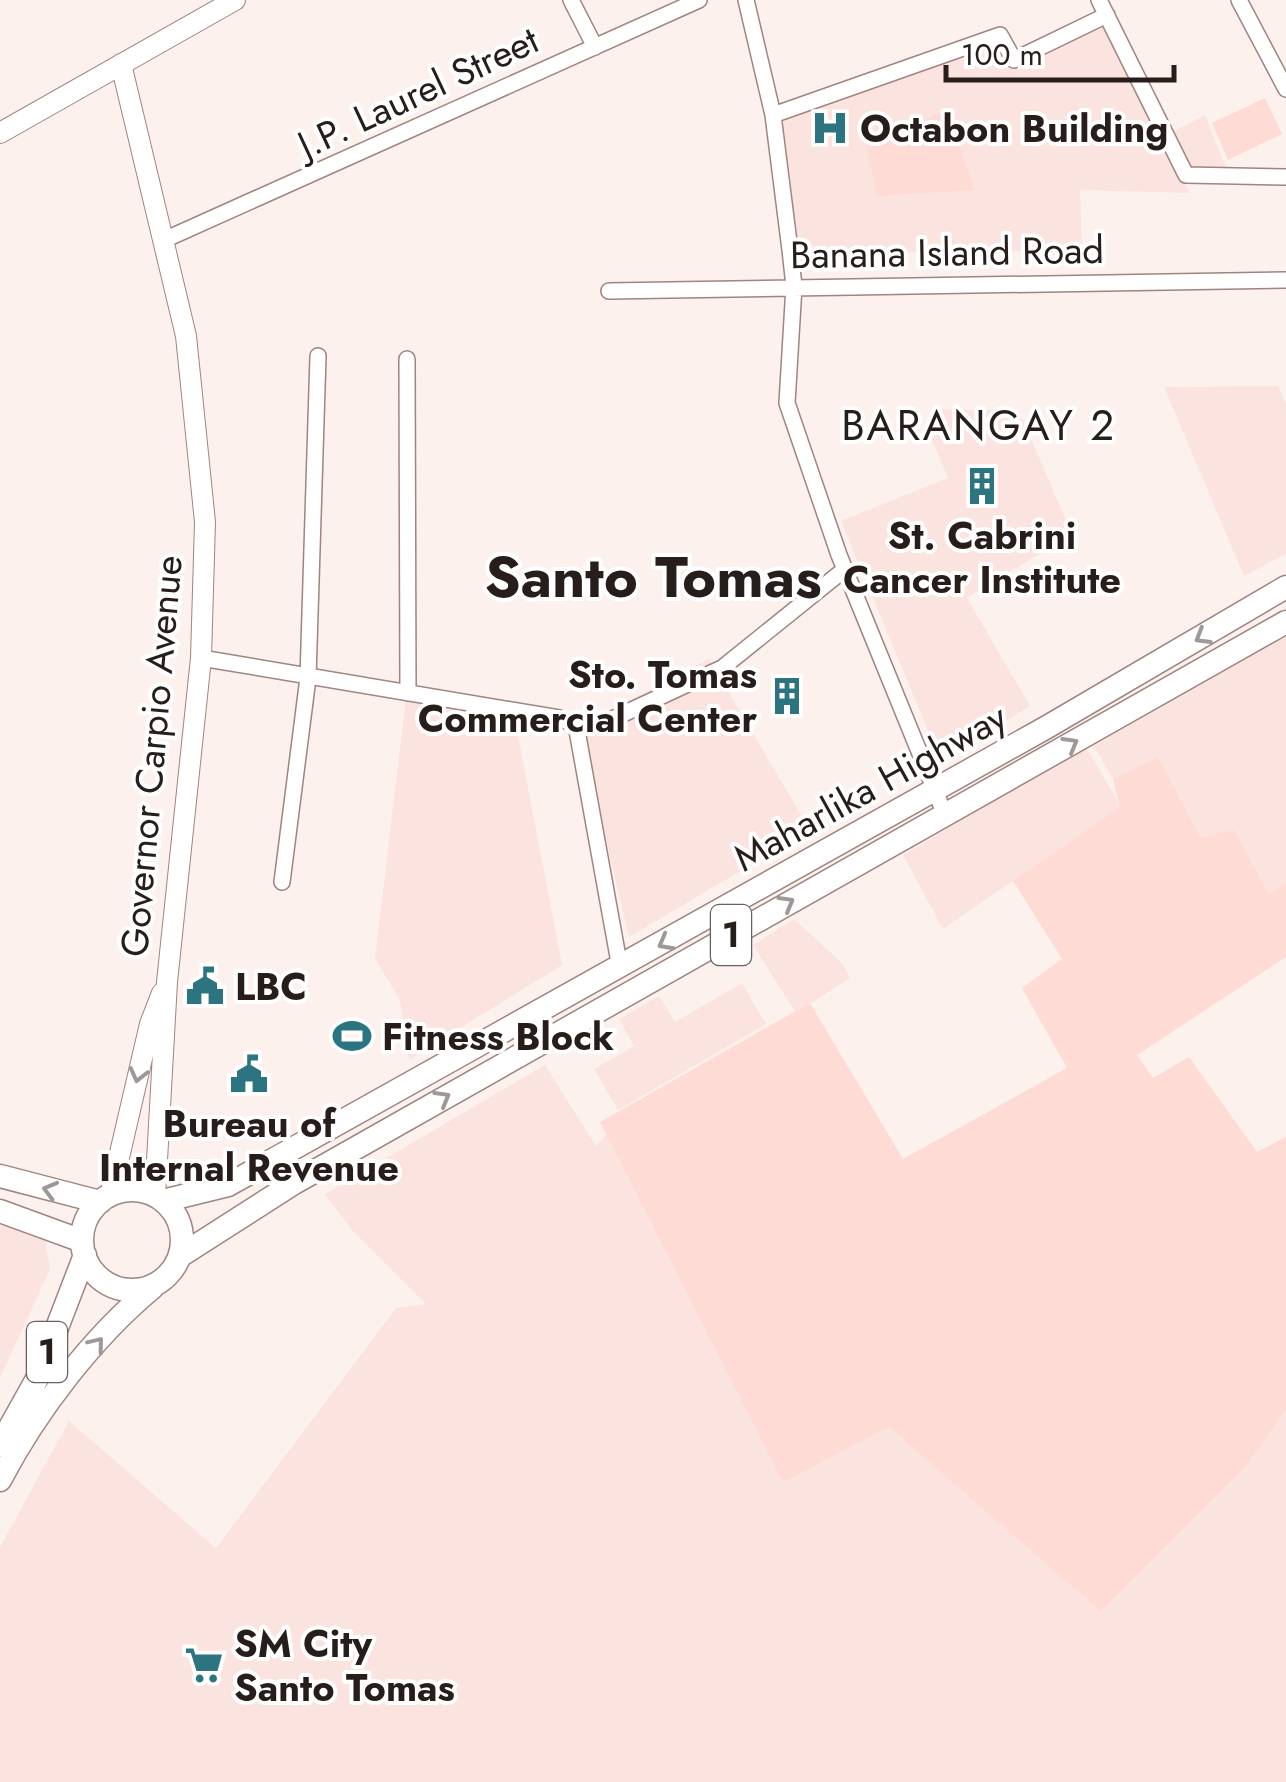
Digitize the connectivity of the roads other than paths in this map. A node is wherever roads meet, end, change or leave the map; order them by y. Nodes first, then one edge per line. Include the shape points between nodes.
1 (235, 0) edge
2 (572, 0) edge
3 (698, 0) edge
4 (746, 0) edge
5 (1239, 0) edge
6 (1103, 8) edge
7 (595, 46) junction
8 (121, 64) junction
9 (1286, 90) edge
10 (774, 114) junction
11 (0, 133) edge
12 (1286, 177) edge
13 (164, 240) junction
14 (1286, 280) edge
15 (794, 286) junction
16 (609, 290) dead end
17 (318, 356) dead end
18 (408, 358) dead end
19 (845, 569) junction
20 (1286, 586) edge
21 (1286, 622) edge
22 (202, 658) junction
23 (308, 678) junction
24 (408, 694) junction
25 (576, 725) junction
26 (932, 790) junction
27 (945, 814) junction
28 (282, 882) dead end
29 (620, 968) junction
30 (167, 982) junction
31 (0, 1176) edge
32 (159, 1198) junction
33 (105, 1199) junction
34 (0, 1210) edge
35 (84, 1248) junction
36 (180, 1256) junction
37 (155, 1285) junction
38 (0, 1445) edge
39 (0, 1480) edge

1 - 8 main road
2 - 7 street
3 - 7 street, J.P. Laurel Street
4 - 10 street
5 - 9 street
6 - 10 street via 1014,60 1000,35
6 - 12 street via 1186,175
7 - 13 street, J.P. Laurel Street
8 - 11 main road
8 - 13 main road, Governor Carpio Avenue
10 - 15 street
13 - 22 main road, Governor Carpio Avenue via 186,336 200,455
14 - 15 street, Banana Island Road
15 - 16 street, Banana Island Road
15 - 19 street via 787,403
17 - 23 street
18 - 24 street
19 - 25 street via 733,661 606,722
19 - 26 street
20 -> 26 highway, Maharlika Highway / 1
27 -> 21 highway, Maharlika Highway / 1
22 - 23 street
22 - 30 main road, Governor Carpio Avenue
23 - 24 street
23 - 28 street
24 - 25 street
25 - 29 street
26 - 27 street
26 -> 29 highway, Maharlika Highway / 1
36 -> 27 highway, Maharlika Highway / 1 via 294,1183
29 - 32 highway, Maharlika Highway / 1 via 228,1185
30 - 32 main road, Governor Carpio Avenue
30 -> 33 main road, Governor Carpio Avenue
33 -> 31 highway
32 - 33 highway, 1 via 134,1190
32 - 36 highway via 180,1226
33 - 35 highway, 1 via 87,1220
34 - 35 highway
35 - 37 highway, 1 via 94,1273 110,1285
35 - 38 highway, 1 via 38,1377
36 - 37 highway, 1
39 -> 37 highway, 1 via 56,1394

